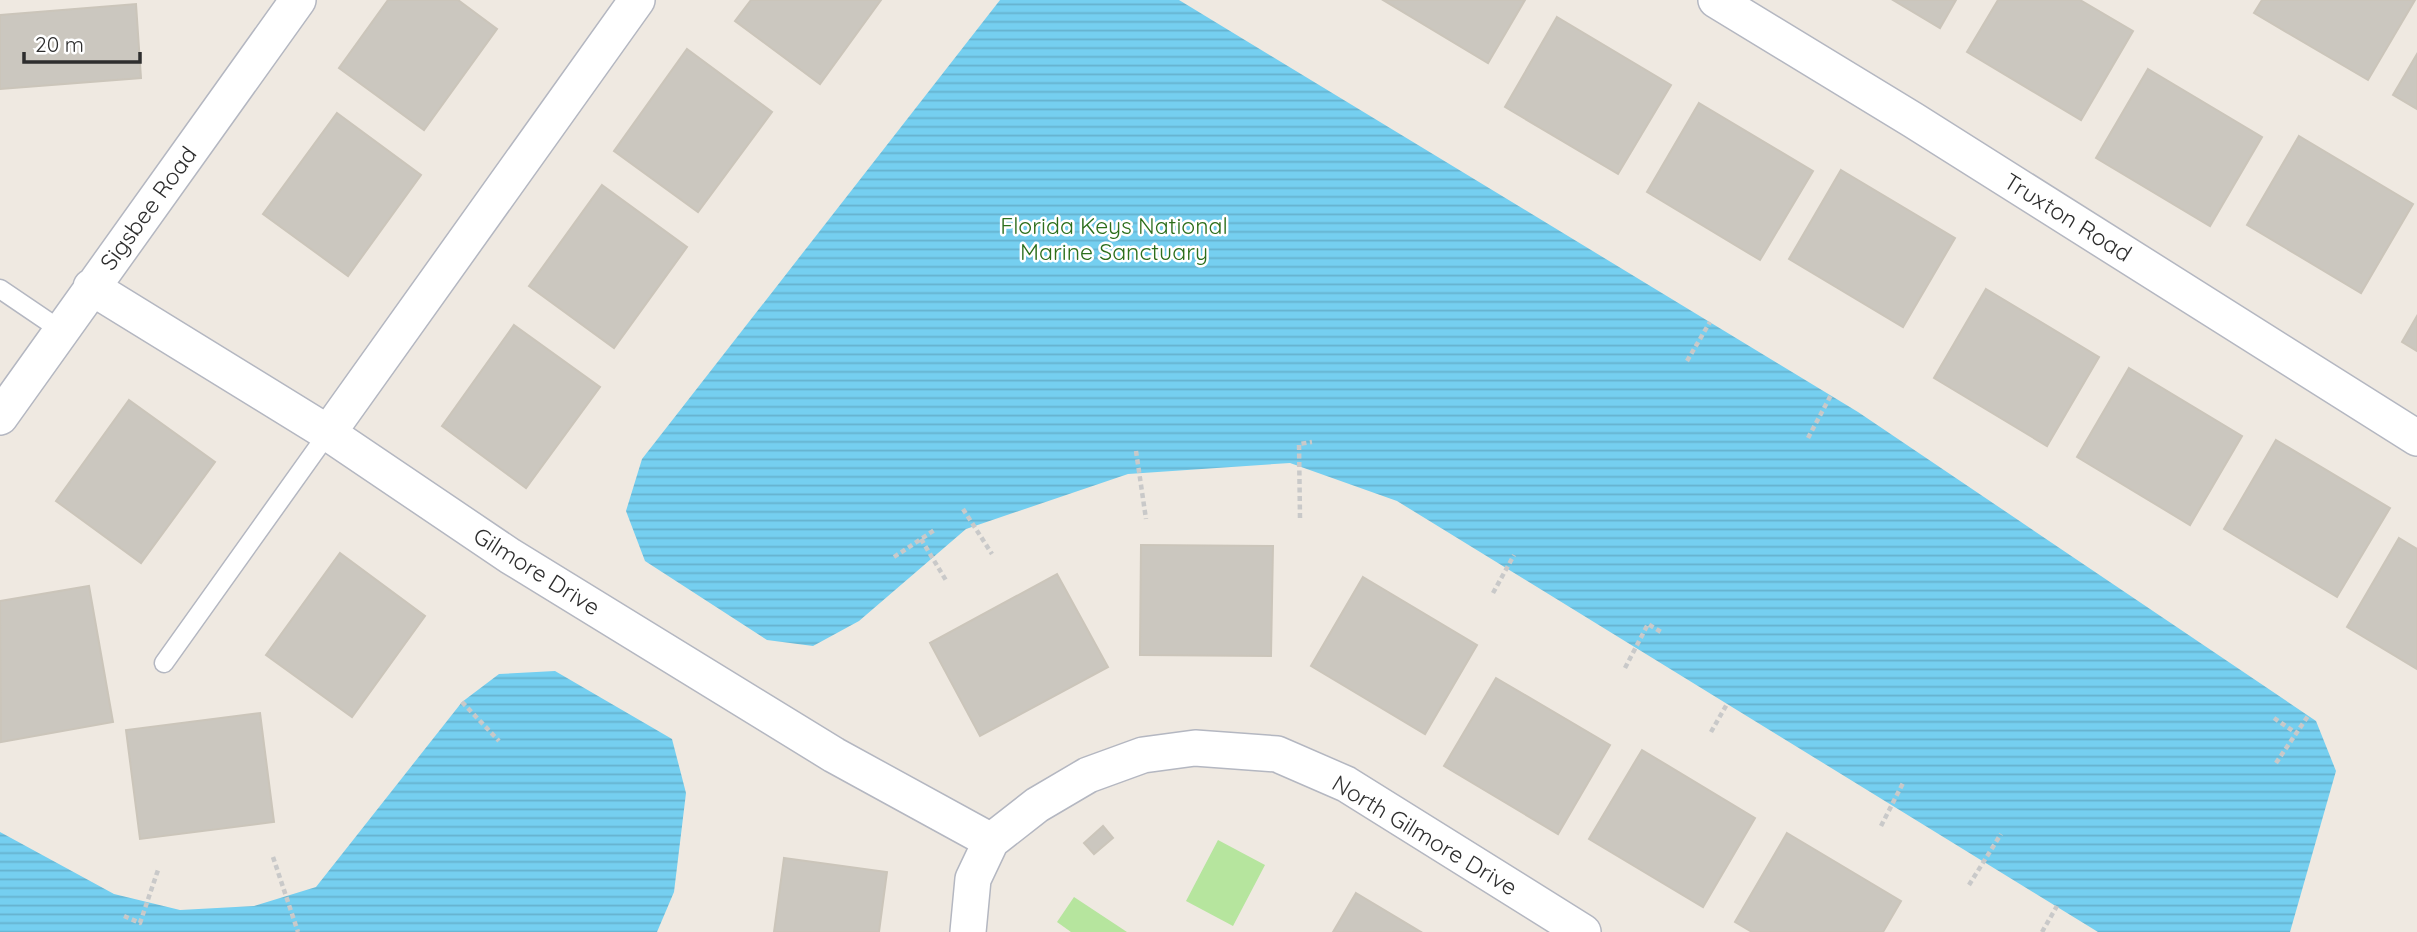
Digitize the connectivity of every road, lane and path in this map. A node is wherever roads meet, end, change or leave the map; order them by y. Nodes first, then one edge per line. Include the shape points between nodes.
1 (298, 0) edge
2 (637, 0) edge
3 (1716, 0) edge
4 (91, 287) junction
5 (0, 289) edge
6 (1710, 322) dead end
7 (62, 331) junction
8 (1688, 361) dead end
9 (1831, 395) dead end
10 (0, 417) edge
11 (328, 433) junction
12 (1808, 438) dead end
13 (2417, 438) edge
14 (1312, 442) dead end
15 (1136, 451) dead end
16 (963, 509) dead end
17 (1300, 518) dead end
18 (1146, 519) dead end
19 (936, 529) dead end
20 (921, 539) junction
21 (992, 554) dead end
22 (1514, 555) dead end
23 (894, 557) dead end
24 (947, 582) dead end
25 (1493, 593) dead end
26 (1661, 632) dead end
27 (164, 663) dead end
28 (1625, 668) dead end
29 (463, 702) dead end
30 (1727, 704) dead end
31 (2308, 716) dead end
32 (2274, 718) dead end
33 (1711, 732) dead end
34 (2296, 733) junction
35 (499, 741) dead end
36 (2276, 763) dead end
37 (1903, 783) dead end
38 (1881, 826) dead end
39 (2001, 834) dead end
40 (991, 841) junction
41 (273, 858) dead end
42 (159, 867) dead end
43 (1969, 885) dead end
44 (2057, 906) dead end
45 (124, 916) dead end
46 (298, 932) edge
47 (968, 932) edge
48 (1583, 932) edge
49 (2042, 932) edge

1 - 4 street, Sigsbee Road
2 - 11 street
3 - 13 street, Truxton Road
4 - 7 street, Sigsbee Road
4 - 11 street, Gilmore Drive
5 - 7 lane
6 - 8 path
7 - 10 street, Sigsbee Road
9 - 12 path
11 - 27 lane
11 - 40 street, Gilmore Drive via 510,556 834,755
14 - 17 path via 1299,444
15 - 18 path
16 - 21 path
19 - 20 path
20 - 23 path
20 - 24 path
22 - 25 path
26 - 28 path via 1648,624
29 - 35 path
30 - 33 path
31 - 34 path
32 - 34 path
34 - 36 path
37 - 38 path
39 - 43 path
40 - 47 street via 973,879
40 - 48 street, North Gilmore Drive via 1037,805 1078,781 1143,755 1195,748 1277,754 1346,784
41 - 46 path
42 - 45 path via 139,923
44 - 49 path

